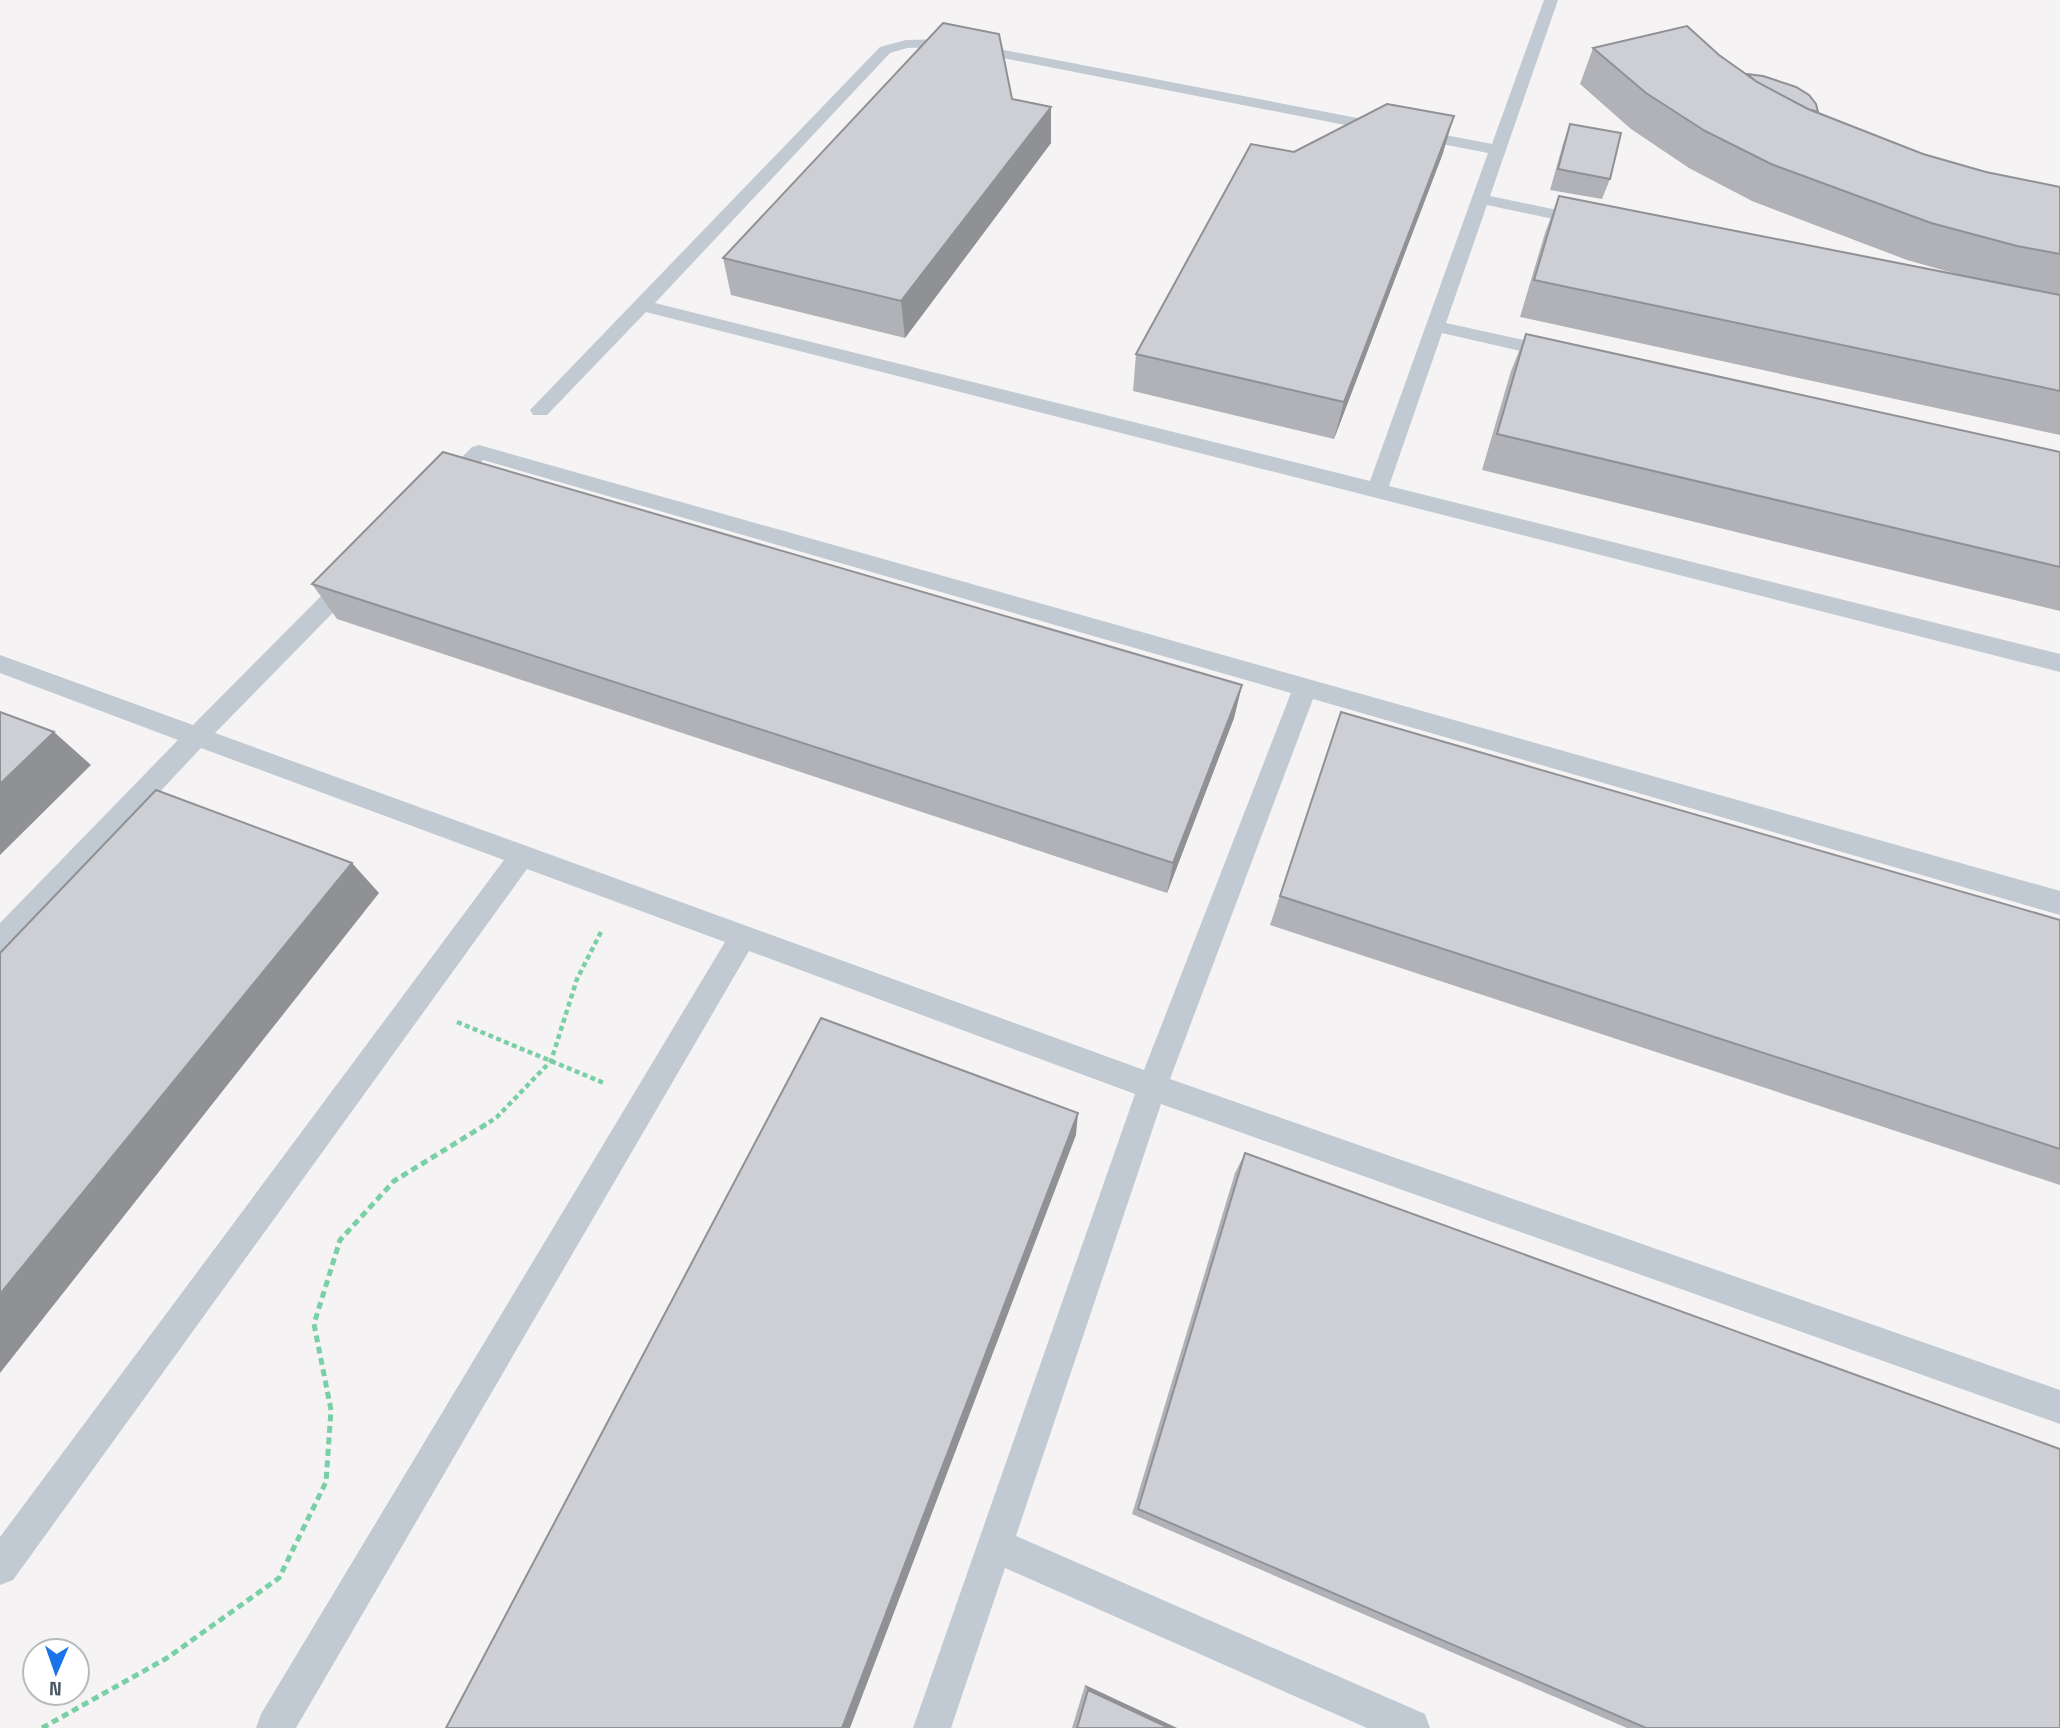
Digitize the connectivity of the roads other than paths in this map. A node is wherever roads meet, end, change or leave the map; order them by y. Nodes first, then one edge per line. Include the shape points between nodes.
1 (1551, 0) edge
2 (1498, 150) junction
3 (1480, 199) junction
4 (1602, 224) edge
5 (642, 305) junction
6 (1435, 326) junction
7 (1571, 356) edge
8 (540, 410) dead end
9 (1377, 490) junction
10 (430, 501) edge
11 (372, 559) edge
12 (2060, 663) edge
13 (0, 664) edge
14 (1305, 688) junction
15 (197, 736) junction
16 (522, 856) junction
17 (2060, 903) edge
18 (743, 937) junction
19 (0, 942) edge
20 (1152, 1087) junction
21 (2060, 1407) edge
22 (995, 1545) junction
23 (0, 1567) edge
24 (275, 1728) edge
25 (932, 1728) edge
26 (1411, 1728) edge

1 - 2 lane
2 - 3 lane
2 - 5 lane via 947,43 906,44 885,50
3 - 4 lane
3 - 6 lane
5 - 8 lane
5 - 9 lane
6 - 7 lane
6 - 9 lane
9 - 12 lane
10 - 14 lane via 479,452
11 - 15 lane
13 - 15 lane
14 - 17 lane
14 - 20 lane
15 - 16 lane
15 - 19 lane
16 - 18 lane
16 - 23 lane
18 - 20 lane
18 - 24 lane
20 - 21 lane
20 - 22 lane
22 - 25 lane
22 - 26 lane

